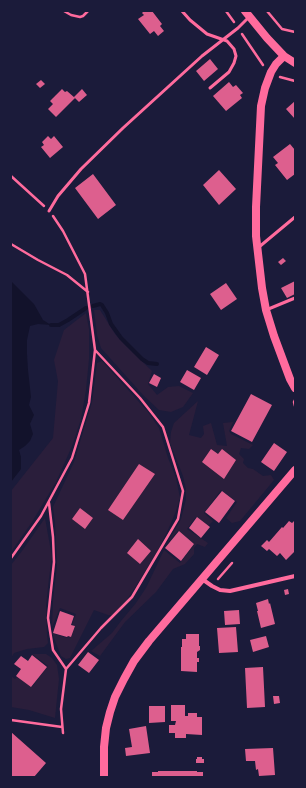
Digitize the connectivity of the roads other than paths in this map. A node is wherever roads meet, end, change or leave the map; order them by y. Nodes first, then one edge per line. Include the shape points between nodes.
1 (182, 11) edge
2 (247, 14) edge
3 (223, 40) junction
4 (284, 56) junction
5 (295, 63) edge
6 (210, 88) dead end
7 (49, 210) road end
8 (295, 217) edge
9 (257, 248) junction
10 (295, 298) edge
11 (266, 310) junction
12 (295, 388) edge
13 (295, 470) edge
14 (295, 576) edge
15 (202, 579) junction
16 (104, 777) edge

1 - 3 lane via 207,34
2 - 3 lane via 238,28
2 - 4 main road
3 - 6 lane via 232,45 236,56 229,72
3 - 7 lane via 202,56 81,169
4 - 5 main road
4 - 9 main road via 272,72 261,106 256,207
8 - 9 lane
9 - 11 main road
10 - 11 lane
11 - 12 main road
13 - 15 main road
14 - 15 street via 230,592 220,590
15 - 16 main road via 134,660 124,679 106,728

